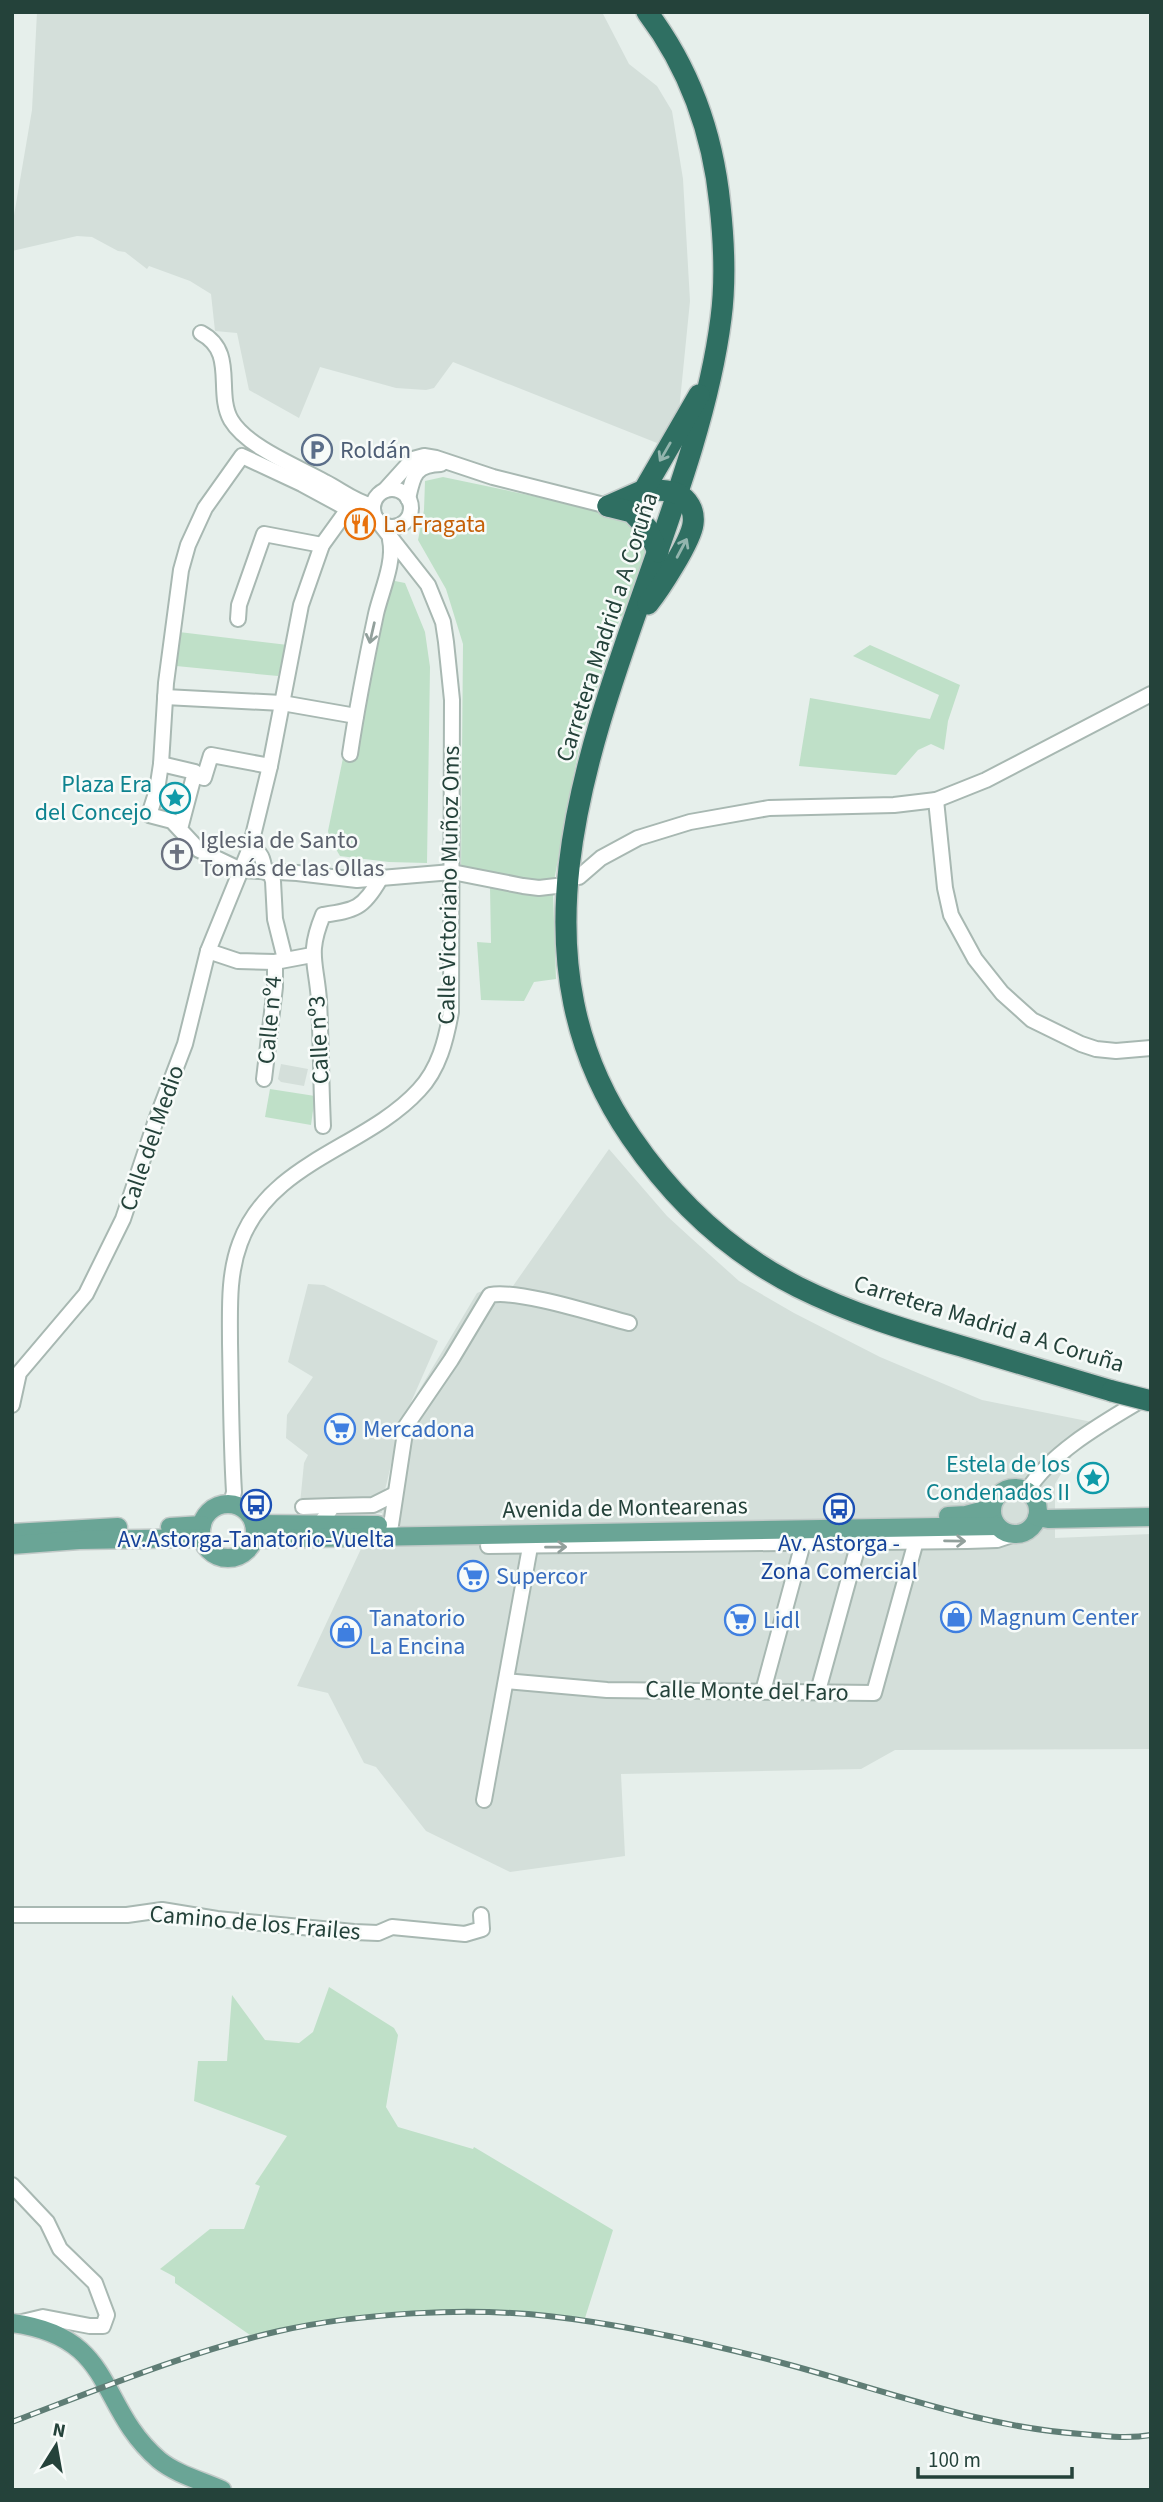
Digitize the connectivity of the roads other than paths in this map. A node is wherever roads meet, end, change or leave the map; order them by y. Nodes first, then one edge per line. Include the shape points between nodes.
1 (647, 12) edge
2 (201, 332) dead end
3 (712, 372) junction
4 (449, 463) junction
5 (384, 490) junction
6 (643, 490) junction
7 (678, 494) junction
8 (408, 499) junction
9 (360, 506) junction
10 (608, 506) junction
11 (632, 512) junction
12 (672, 515) junction
13 (377, 520) junction
14 (405, 522) junction
15 (390, 540) junction
16 (322, 545) junction
17 (658, 552) junction
18 (407, 553) junction
19 (389, 568) junction
20 (238, 619) dead end
21 (632, 626) junction
22 (1151, 694) edge
23 (165, 697) junction
24 (282, 703) junction
25 (356, 716) junction
26 (350, 754) dead end
27 (161, 764) junction
28 (270, 766) junction
29 (194, 775) junction
30 (936, 800) junction
31 (180, 829) junction
32 (250, 848) junction
33 (241, 870) junction
34 (267, 872) junction
35 (452, 872) junction
36 (579, 877) dead end
37 (380, 879) junction
38 (556, 886) dead end
39 (208, 951) junction
40 (312, 954) junction
41 (280, 961) junction
42 (1151, 1048) edge
43 (264, 1079) dead end
44 (323, 1126) dead end
45 (629, 1323) dead end
46 (1151, 1394) edge
47 (1151, 1401) edge
48 (12, 1405) edge
49 (1027, 1492) junction
50 (395, 1494) junction
51 (231, 1504) junction
52 (373, 1505) junction
53 (333, 1506) junction
54 (303, 1507) dead end
55 (995, 1517) junction
56 (1037, 1517) junction
57 (1151, 1517) edge
58 (391, 1519) junction
59 (319, 1524) junction
60 (254, 1531) junction
61 (202, 1532) junction
62 (12, 1533) edge
63 (1015, 1534) junction
64 (916, 1541) junction
65 (803, 1542) junction
66 (859, 1542) junction
67 (12, 1545) edge
68 (488, 1546) dead end
69 (530, 1547) junction
70 (506, 1681) junction
71 (763, 1691) junction
72 (818, 1691) junction
73 (484, 1800) dead end
74 (12, 1915) edge
75 (481, 1915) dead end
76 (12, 2185) edge
77 (14, 2323) edge
78 (222, 2490) edge

1 - 3 highway, Carretera Madrid a A Coruña via 665,36 695,96 717,174 724,251 722,316
2 - 9 street via 220,355 226,408 237,428
3 -> 6 highway
3 - 7 highway, Carretera Madrid a A Coruña
4 - 5 street via 424,456 413,459
4 - 8 street via 421,467
4 - 10 street
5 - 8 street via 401,491
5 - 9 street, Calle del Medio
6 - 7 highway
6 - 10 highway
7 - 12 highway, Carretera Madrid a A Coruña
21 -> 7 highway via 691,532 693,513
8 - 14 street via 411,509
9 - 13 street
9 - 16 street, Calle del Medio
9 - 23 street via 242,456 205,508 188,545
10 - 11 highway
11 - 12 highway
11 - 17 highway via 647,528
12 - 17 highway, Carretera Madrid a A Coruña
13 - 14 street via 387,526
13 - 15 street
14 - 18 street
15 - 18 street
15 - 19 street
16 - 20 street via 264,534
16 - 24 street, Calle del Medio via 301,605
17 - 21 highway, Carretera Madrid a A Coruña
18 - 19 street via 394,558
18 - 35 street, Calle Victoriano Muñoz Oms via 428,585 443,622 450,668
19 -> 25 street
21 - 47 highway, Carretera Madrid a A Coruña, bridge via 578,802 567,892 573,994 588,1054 611,1108 657,1175 725,1241 795,1286 872,1320
22 - 30 street via 986,780
23 - 24 street
23 - 27 street
24 - 25 street
24 - 28 street, Calle del Medio
25 - 26 street
27 - 29 street
27 - 31 street via 149,815 172,821
28 - 29 street via 211,755 204,778
28 - 32 street, Calle del Medio
29 - 31 street
30 - 36 street via 769,808 690,822 638,838 601,858
30 - 42 street via 951,915 975,959 1002,993 1032,1020 1081,1044 1116,1051
31 - 33 street via 200,850
32 - 33 street, Calle del Medio
32 - 34 street via 258,851
33 - 34 street
33 - 39 street, Calle del Medio
34 - 37 street
34 - 41 street, Calle nº4 via 273,881
35 - 37 street
35 - 38 street via 523,886
35 - 51 street, Calle Victoriano Muñoz Oms via 451,1012 446,1042 436,1064 421,1089 398,1110 296,1173 269,1196 240,1242 231,1281
37 - 40 street via 355,910 323,915
39 - 41 street via 238,961
39 - 48 street, Calle del Medio via 185,1044 123,1219 86,1294 19,1373
40 - 41 street
40 - 44 street, Calle nº3
41 - 43 street, Calle nº4
45 - 50 street via 519,1295 490,1295 406,1426
46 - 49 street, Carretera Madrid a A Coruña via 1052,1460
49 - 55 main road via 1002,1492 996,1498
49 - 56 main road via 1035,1500
50 - 52 street
50 - 58 street
51 - 60 main road via 248,1513
51 - 61 main road via 212,1509
52 - 53 street
52 - 58 street via 388,1510
53 - 54 street
53 - 59 street
55 - 58 main road, Avenida de Montearenas
55 - 60 main road, Avenida de Montearenas
55 - 63 main road via 1005,1532
56 - 57 main road
56 - 63 main road via 1029,1530
58 - 59 main road, Avenida de Montearenas
59 - 60 main road, Avenida de Montearenas
60 - 61 main road via 246,1551 230,1557 216,1555 205,1545
61 - 62 main road via 80,1528
61 - 67 main road
64 -> 63 street via 997,1540
64 - 66 street
64 - 72 street, Calle Monte del Faro via 874,1693
65 - 66 street
69 -> 65 street
65 - 71 street
66 - 72 street
68 - 69 street
69 - 70 street
70 - 71 street, Calle Monte del Faro via 607,1690
70 - 73 street
71 - 72 street, Calle Monte del Faro
74 - 75 street, Camino de los Frailes via 162,1910 354,1932 378,1933 391,1927 465,1934 482,1929
76 - 77 street via 47,2222 60,2249 95,2283 107,2315 103,2326 43,2317
77 - 78 main road via 38,2327 74,2344 90,2359 136,2434 160,2461

